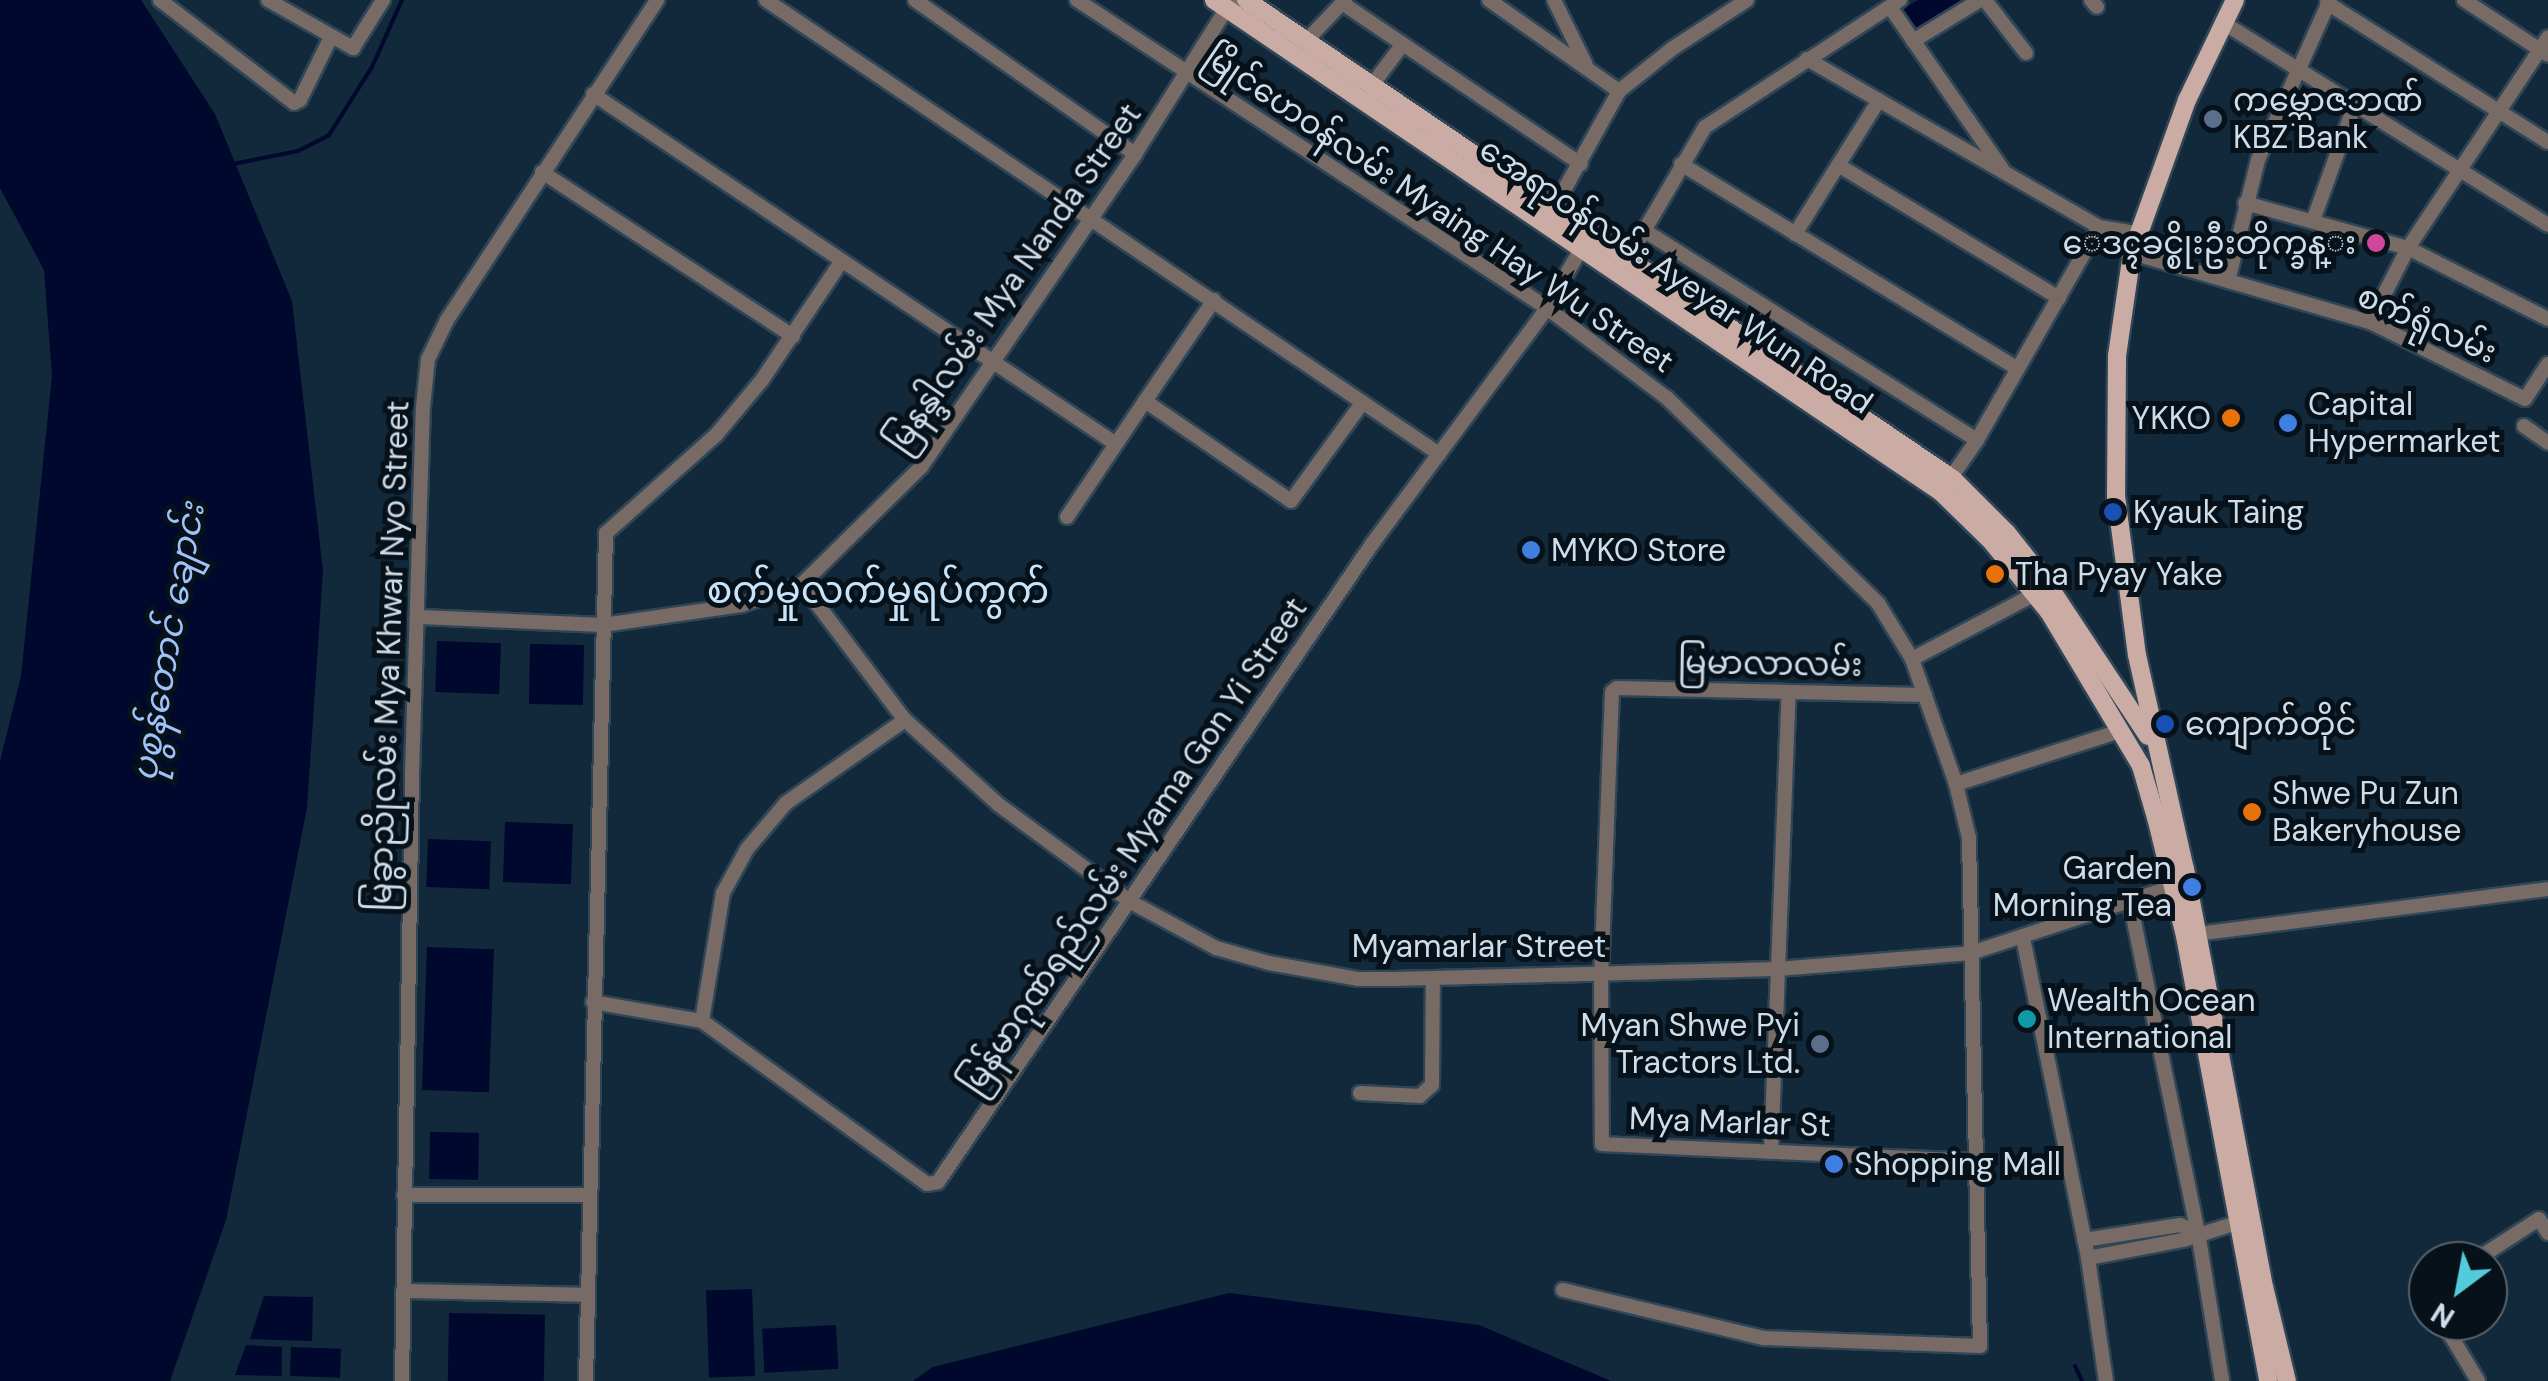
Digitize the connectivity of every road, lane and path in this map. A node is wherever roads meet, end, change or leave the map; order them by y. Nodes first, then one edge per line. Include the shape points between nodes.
1 (160, 0) edge
2 (268, 0) edge
3 (383, 0) edge
4 (656, 0) edge
5 (766, 0) edge
6 (915, 0) edge
7 (1076, 0) edge
8 (1246, 0) edge
9 (1489, 0) edge
10 (1554, 0) edge
11 (1748, 0) edge
12 (1982, 0) edge
13 (2234, 0) edge
14 (2464, 0) edge
15 (1344, 1) edge
16 (2329, 2) edge
17 (1224, 3) edge
18 (1895, 3) edge
19 (2222, 22) junction
20 (331, 37) junction
21 (1306, 41) junction
22 (1914, 41) junction
23 (1403, 44) junction
24 (2545, 47) edge
25 (2026, 53) dead end
26 (1807, 59) junction
27 (1586, 66) junction
28 (2298, 68) junction
29 (1188, 71) junction
30 (1372, 85) junction
31 (1619, 91) junction
32 (594, 94) junction
33 (1879, 100) junction
34 (2356, 104) junction
35 (2499, 110) junction
36 (2548, 142) edge
37 (1135, 154) junction
38 (1581, 164) junction
39 (1681, 164) junction
40 (1838, 165) junction
41 (2460, 169) junction
42 (542, 172) junction
43 (2007, 175) junction
44 (2245, 202) junction
45 (1554, 208) junction
46 (1091, 217) junction
47 (2313, 221) junction
48 (2548, 224) edge
49 (2099, 227) junction
50 (1645, 231) junction
51 (2138, 233) junction
52 (1795, 234) junction
53 (1586, 240) junction
54 (2408, 248) junction
55 (2132, 253) junction
56 (841, 262) junction
57 (1623, 266) junction
58 (2228, 281) junction
59 (2058, 298) junction
60 (1214, 300) junction
61 (1546, 308) junction
62 (2548, 320) edge
63 (2370, 322) junction
64 (793, 336) junction
65 (993, 361) junction
66 (2548, 364) edge
67 (2018, 370) junction
68 (1145, 401) junction
69 (1362, 402) junction
70 (2524, 426) dead end
71 (1978, 440) junction
72 (1116, 444) junction
73 (2548, 444) edge
74 (1439, 454) junction
75 (1947, 486) junction
76 (1067, 517) dead end
77 (802, 584) junction
78 (2035, 594) junction
79 (420, 617) junction
80 (603, 625) junction
81 (2076, 639) junction
82 (1912, 659) junction
83 (1788, 692) junction
84 (1924, 695) junction
85 (906, 720) junction
86 (2120, 731) junction
87 (2159, 758) junction
88 (2141, 766) junction
89 (1956, 784) junction
90 (2180, 884) junction
91 (2548, 890) edge
92 (1131, 902) junction
93 (2130, 902) junction
94 (2198, 934) junction
95 (2023, 938) junction
96 (1971, 952) junction
97 (1778, 969) junction
98 (1601, 973) junction
99 (1433, 979) junction
100 (593, 1002) junction
101 (702, 1020) junction
102 (1360, 1093) dead end
103 (1771, 1152) junction
104 (1975, 1160) junction
105 (404, 1195) junction
106 (590, 1196) junction
107 (2246, 1220) junction
108 (2198, 1232) junction
109 (2548, 1234) edge
110 (2084, 1240) junction
111 (2505, 1241) edge
112 (2088, 1258) junction
113 (1564, 1290) dead end
114 (402, 1291) junction
115 (588, 1295) junction
116 (2454, 1341) edge
117 (2281, 1379) edge
118 (402, 1381) edge
119 (586, 1381) edge
120 (2106, 1381) edge
121 (2222, 1381) edge
122 (2478, 1381) edge

1 - 20 street via 294,103
2 - 20 street
3 - 20 street via 353,48
4 - 32 street, မြခွာညိုလမ်း Mya Khwar Nyo Street
5 - 46 street
6 - 37 street
7 - 29 street, မြိုင်ဟေဝန်လမ်း Myaing Hay Wu Street
8 - 21 main road, အေရာဝန်လမ်း Ayeyar Wun Road
9 - 27 street
10 - 27 street
11 - 31 street
12 - 22 street
12 - 25 street
13 - 19 main road
14 - 24 street
15 - 21 street
15 - 23 street
16 - 28 street
16 - 35 street
17 - 29 street, မြနန္ဒါလမ်း Mya Nanda Street
17 - 53 main road, အေရာဝန်လမ်း Ayeyar Wun Road
18 - 22 street
18 - 26 street
19 - 28 street
19 - 51 main road
21 - 30 main road, အေရာဝန်လမ်း Ayeyar Wun Road
22 - 43 street
23 - 30 street
23 - 38 street
24 - 35 street
26 - 33 street
26 - 39 street via 1705,127
27 - 31 street
28 - 34 street
28 - 44 street
29 - 37 street, မြနန္ဒါလမ်း Mya Nanda Street
29 - 61 street, မြိုင်ဟေဝန်လမ်း Myaing Hay Wu Street
30 - 45 main road, အေရာဝန်လမ်း Ayeyar Wun Road
31 - 38 street
32 - 42 street, မြခွာညိုလမ်း Mya Khwar Nyo Street
32 - 56 street
33 - 40 street
33 - 43 street
34 - 41 street
34 - 47 street
35 - 36 street
35 - 41 street
37 - 46 street, မြနန္ဒါလမ်း Mya Nanda Street
38 - 45 street
39 - 50 street
39 - 52 street
40 - 52 street
40 - 59 street
41 - 48 street
41 - 54 street
42 - 64 street
42 - 79 street, မြခွာညိုလမ်း Mya Khwar Nyo Street via 428,359
43 - 49 street
44 - 47 street
44 - 58 street
45 - 53 main road, အေရာဝန်လမ်း Ayeyar Wun Road
46 - 60 street
46 - 65 street, မြနန္ဒါလမ်း Mya Nanda Street
47 - 54 street
49 - 51 street
49 - 59 street
50 - 57 street
50 - 71 street
51 - 55 main road
52 - 67 street
53 - 57 main road, အေရာဝန်လမ်း Ayeyar Wun Road
53 - 61 street, မြန်မာဂုဏ်ရည်လမ်း Myama Gon Yi Street
54 - 62 street
54 - 63 street
55 - 58 street, စက်ရုံလမ်း
55 - 87 main road via 2120,324 2116,496 2129,612
56 - 64 street
56 - 65 street
57 - 75 main road, အေရာဝန်လမ်း Ayeyar Wun Road
58 - 63 street, စက်ရုံလမ်း
59 - 67 street
60 - 68 street
60 - 69 street
61 - 74 street, မြန်မာဂုဏ်ရည်လမ်း Myama Gon Yi Street
61 - 82 street, မြိုင်ဟေဝန်လမ်း Myaing Hay Wu Street via 1667,398 1743,468 1878,602
63 - 66 street, စက်ရုံလမ်း via 2525,399
64 - 80 street via 716,435 606,533
65 - 72 street
65 - 77 street, မြနန္ဒါလမ်း Mya Nanda Street via 921,467
67 - 71 street
68 - 69 street via 1292,501
68 - 72 street
69 - 74 street
70 - 73 street
71 - 75 street
72 - 76 street
74 - 92 street, မြန်မာဂုဏ်ရည်လမ်း Myama Gon Yi Street
75 - 78 main road, အေရာဝန်လမ်း Ayeyar Wun Road
75 - 81 main road, အေရာဝန်လမ်း Ayeyar Wun Road via 2006,533
77 - 80 street, မြနန္ဒါလမ်း Mya Nanda Street via 742,605
77 - 85 street, Myamarlar Street
78 - 81 main road, အေရာဝန်လမ်း Ayeyar Wun Road
78 - 82 street
79 - 80 street, မြနန္ဒါလမ်း Mya Nanda Street
79 - 105 street, မြခွာညိုလမ်း Mya Khwar Nyo Street
80 - 100 street
81 - 86 main road
81 - 87 main road
82 - 84 street, မြိုင်ဟေဝန်လမ်း Myaing Hay Wu Street
83 - 84 street, မြမာလာလမ်း
83 - 97 street
83 - 98 street, မြမာလာလမ်း via 1614,689
84 - 89 street, မြိုင်ဟေဝန်လမ်း Myaing Hay Wu Street
85 - 92 street, Myamarlar Street via 999,805
85 - 101 street via 786,804 747,848 723,893
86 - 88 main road
86 - 89 street
87 - 88 main road
87 - 90 main road
88 - 90 main road
89 - 96 street, မြိုင်ဟေဝန်လမ်း Myaing Hay Wu Street via 1969,838
90 - 93 street, Myamarlar Street
90 - 94 main road
90 - 107 main road
91 - 94 street
92 - 99 street, Myamarlar Street via 1216,948 1269,963 1358,978
92 - 101 street, မြန်မာဂုဏ်ရည်လမ်း Myama Gon Yi Street via 938,1182 927,1184
93 - 95 street, Myamarlar Street
93 - 108 street
94 - 107 main road
95 - 96 street, Myamarlar Street
95 - 110 street
96 - 97 street, Myamarlar Street
96 - 104 street, မြိုင်ဟေဝန်လမ်း Myaing Hay Wu Street
97 - 98 street, Myamarlar Street
97 - 103 street
98 - 99 street, Myamarlar Street
98 - 103 street, Mya Marlar St via 1602,1144
99 - 102 street via 1432,1085 1420,1096
100 - 101 street
100 - 106 street
103 - 104 street, Mya Marlar St
104 - 113 street, မြိုင်ဟေဝန်လမ်း Myaing Hay Wu Street via 1980,1346 1762,1338
105 - 106 street
105 - 114 street, မြခွာညိုလမ်း Mya Khwar Nyo Street
106 - 115 street
107 - 108 street
107 - 117 main road
108 - 110 street via 2180,1226
108 - 112 street
108 - 121 street
109 - 111 street via 2539,1219
110 - 112 street
112 - 120 street
114 - 115 street
114 - 118 street, မြခွာညိုလမ်း Mya Khwar Nyo Street
115 - 119 street
116 - 122 street

